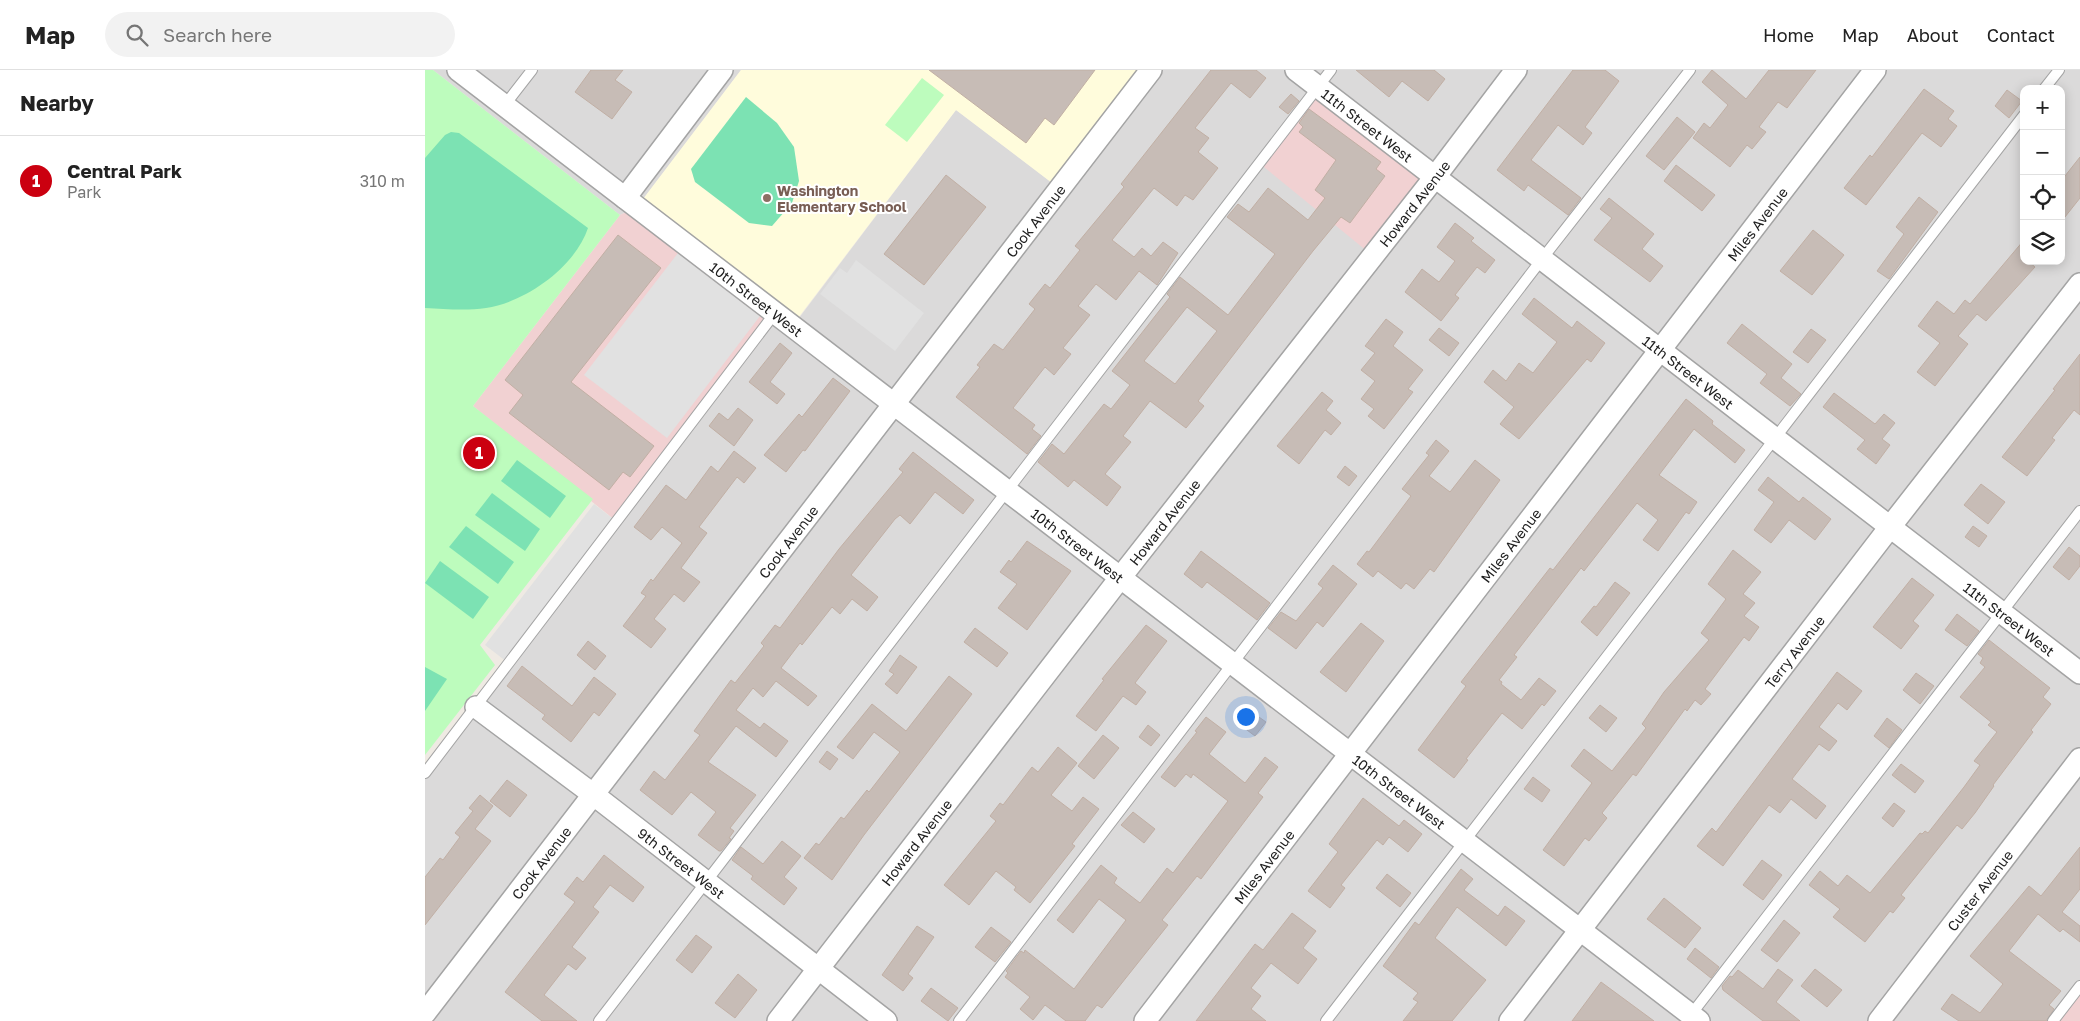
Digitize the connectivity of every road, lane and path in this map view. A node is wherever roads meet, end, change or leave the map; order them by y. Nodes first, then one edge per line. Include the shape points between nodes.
1 (458, 70) edge
2 (531, 70) edge
3 (722, 70) edge
4 (1151, 70) edge
5 (1296, 70) edge
6 (1331, 70) edge
7 (1516, 70) edge
8 (1690, 70) edge
9 (1875, 70) edge
10 (2059, 70) edge
11 (2047, 85) edge
12 (1318, 87) junction
13 (505, 106) junction
14 (2020, 121) edge
15 (1435, 177) junction
16 (625, 198) junction
17 (1542, 259) junction
18 (2080, 284) edge
19 (775, 313) junction
20 (1659, 350) junction
21 (895, 405) junction
22 (1775, 438) junction
23 (1007, 491) junction
24 (2080, 511) edge
25 (1889, 527) junction
26 (1120, 578) junction
27 (2001, 612) junction
28 (1234, 665) junction
29 (2080, 674) edge
30 (476, 707) junction
31 (1351, 754) junction
32 (2080, 759) edge
33 (425, 773) edge
34 (594, 794) junction
35 (1464, 841) junction
36 (708, 883) junction
37 (1580, 930) junction
38 (819, 968) junction
39 (2080, 986) edge
40 (425, 1013) edge
41 (1692, 1019) edge
42 (599, 1021) edge
43 (778, 1021) edge
44 (886, 1021) edge
45 (959, 1021) edge
46 (1145, 1021) edge
47 (1327, 1021) edge
48 (1510, 1021) edge
49 (1879, 1021) edge
50 (2053, 1021) edge

1 - 13 street, 10th Street West
2 - 13 lane
3 - 16 street
4 - 21 street, Cook Avenue
5 - 12 street, 11th Street West
6 - 12 lane
7 - 15 street, Howard Avenue
8 - 17 lane
9 - 20 street, Miles Avenue
10 - 11 lane
12 - 15 street, 11th Street West
12 - 23 lane
13 - 16 street, 10th Street West
14 - 22 lane
15 - 17 street, 11th Street West
15 - 26 street, Howard Avenue
16 - 19 street, 10th Street West
17 - 20 street, 11th Street West
17 - 28 lane
18 - 25 street, Terry Avenue
19 - 21 street, 10th Street West
19 - 30 lane via 507,662
20 - 22 street, 11th Street West
20 - 31 street, Miles Avenue
21 - 23 street, 10th Street West
21 - 34 street, Cook Avenue
22 - 25 street, 11th Street West
22 - 35 lane
23 - 26 street, 10th Street West
23 - 36 lane
24 - 27 lane
25 - 27 street, 11th Street West
25 - 37 street, Terry Avenue
26 - 28 street, 10th Street West
26 - 38 street, Howard Avenue
27 - 29 street, 11th Street West
27 - 41 lane
28 - 31 street, 10th Street West
28 - 45 lane
30 - 33 lane
30 - 34 street, 9th Street West
31 - 35 street, 10th Street West
31 - 46 street, Miles Avenue
32 - 49 street, Custer Avenue
34 - 36 street, 9th Street West
34 - 40 street, Cook Avenue
35 - 37 street, 10th Street West
35 - 47 lane
36 - 38 street, 9th Street West
36 - 42 lane
37 - 41 street, 10th Street West
37 - 48 street, Terry Avenue
38 - 43 street, Howard Avenue
38 - 44 street, 9th Street West
39 - 50 lane

